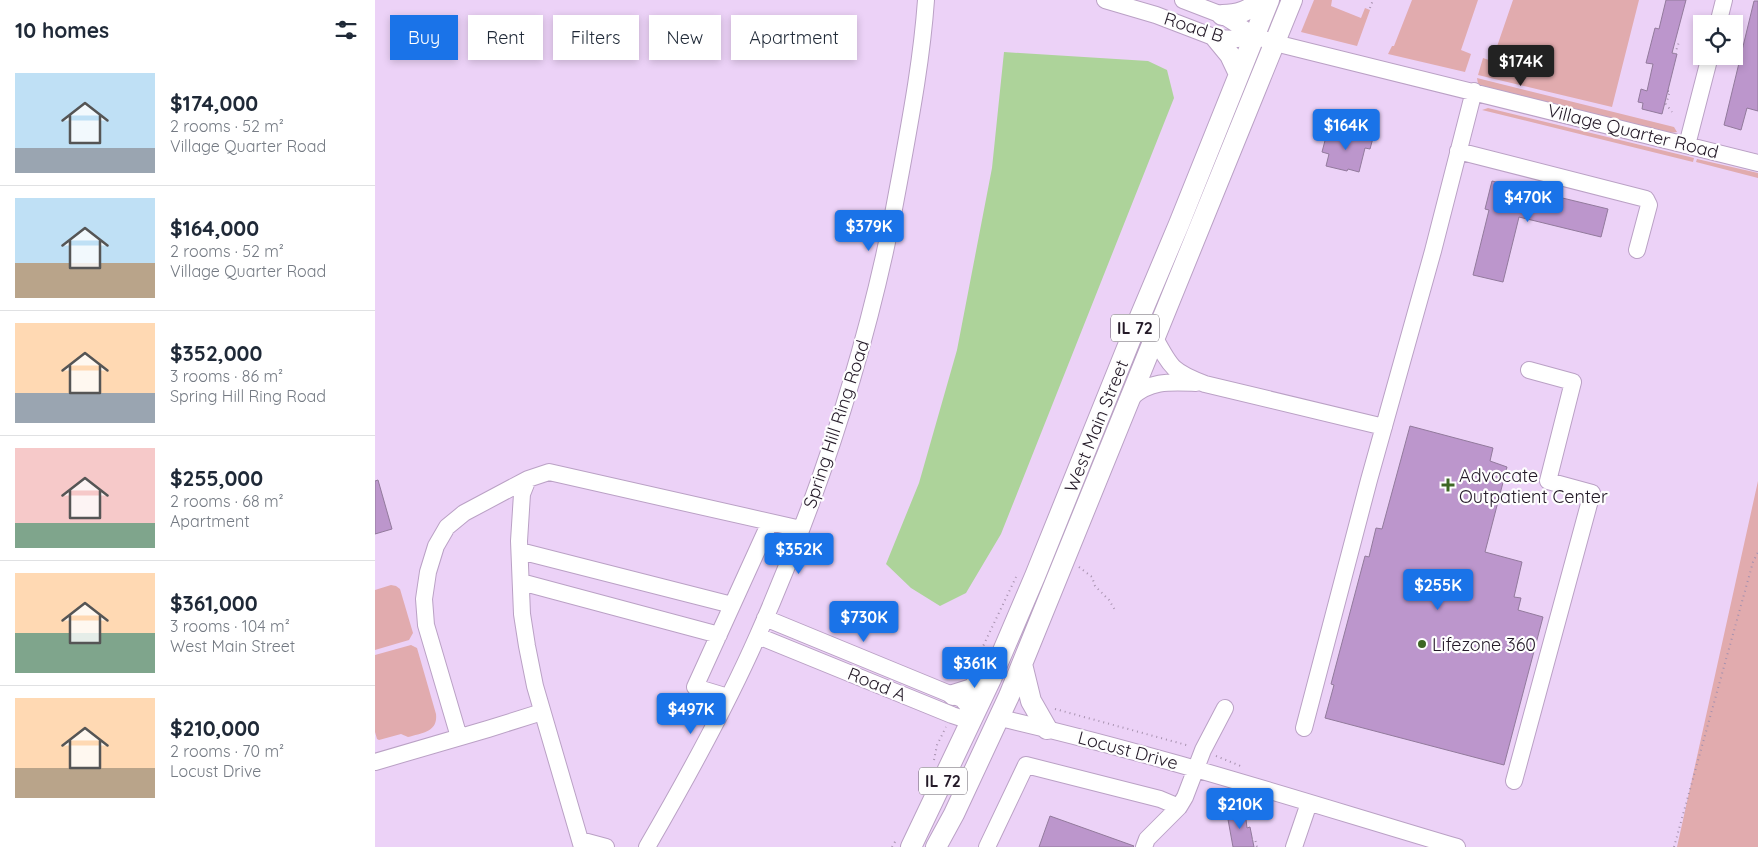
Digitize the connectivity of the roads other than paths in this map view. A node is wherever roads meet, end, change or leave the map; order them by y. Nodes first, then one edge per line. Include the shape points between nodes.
1 (925, 0) edge
2 (1105, 0) edge
3 (1183, 0) edge
4 (1261, 0) edge
5 (1269, 0) edge
6 (1293, 0) edge
7 (1724, 0) edge
8 (1222, 15) junction
9 (1720, 15) edge
10 (1255, 36) junction
11 (1216, 38) junction
12 (1275, 43) junction
13 (1708, 65) edge
14 (1239, 74) junction
15 (1473, 92) junction
16 (1687, 145) junction
17 (1459, 151) junction
18 (1758, 162) edge
19 (1637, 250) dead end
20 (1155, 338) junction
21 (1529, 370) dead end
22 (1205, 384) junction
23 (1131, 398) junction
24 (1384, 427) junction
25 (528, 479) junction
26 (770, 522) junction
27 (801, 529) junction
28 (519, 552) junction
29 (521, 582) junction
30 (733, 605) junction
31 (765, 618) junction
32 (719, 635) junction
33 (758, 636) junction
34 (1001, 656) junction
35 (1022, 664) junction
36 (953, 695) junction
37 (728, 696) junction
38 (1225, 708) dead end
39 (543, 712) junction
40 (975, 714) junction
41 (999, 718) junction
42 (1304, 728) dead end
43 (1047, 729) junction
44 (459, 738) junction
45 (375, 762) edge
46 (1196, 768) junction
47 (1514, 781) dead end
48 (1309, 803) junction
49 (1179, 807) junction
50 (581, 844) edge
51 (940, 844) edge
52 (606, 847) edge
53 (647, 847) edge
54 (911, 847) edge
55 (987, 847) edge
56 (1143, 847) edge
57 (1294, 847) edge
58 (1457, 847) edge

1 - 27 street, Spring Hill Ring Road via 910,124 878,282 847,396
2 - 11 street, Road B
3 - 8 street, Road B
4 - 8 main road via 1243,13
5 - 10 main road, West Main Street / IL 72
6 - 12 main road, West Main Street / IL 72
7 - 9 street
8 - 10 street, Road B
10 - 11 street, Road B
10 - 12 street, Road B
10 - 14 main road, West Main Street / IL 72
11 - 14 main road via 1230,55
12 - 15 street, Village Quarter Road
12 - 20 main road, West Main Street / IL 72
13 - 16 street
14 - 34 main road, West Main Street / IL 72
15 - 16 street, Village Quarter Road
15 - 17 street
16 - 18 street, Village Quarter Road
17 - 19 street via 1647,199 1649,205
17 - 24 street
20 - 22 street via 1170,365 1185,376
20 - 23 main road, West Main Street / IL 72
21 - 47 street via 1573,382 1548,481 1591,493
22 - 23 street via 1159,383 1140,390
22 - 24 street
23 - 35 main road, West Main Street / IL 72
24 - 42 street
25 - 26 street via 549,472
25 - 28 street via 521,501
25 - 44 street via 464,513 447,527 436,546 428,572 423,598 426,625
26 - 27 street
26 - 30 street
27 - 31 street, Spring Hill Ring Road
28 - 29 street
28 - 30 street
29 - 32 street
29 - 39 street via 528,653
30 - 32 street
31 - 33 street, Spring Hill Ring Road
31 - 36 street, Road A
32 - 37 street via 695,687
33 - 37 street, Spring Hill Ring Road
33 - 40 street, Road A via 952,715 961,718
34 - 36 main road via 971,689
34 - 40 main road, West Main Street / IL 72
35 - 41 main road, West Main Street / IL 72
35 - 43 main road via 1031,701
36 - 40 street, Road A via 962,699
37 - 53 street, Spring Hill Ring Road
38 - 46 street
39 - 44 street
39 - 50 street
40 - 41 main road
40 - 54 main road, West Main Street / IL 72
41 - 43 street, Locust Drive
41 - 51 main road, IL 72
43 - 46 street, Locust Drive
44 - 45 street
46 - 48 street, Locust Drive
46 - 49 street
48 - 57 street
48 - 58 street, Locust Drive
49 - 55 street via 1160,799 1026,765
49 - 56 street
50 - 52 street

